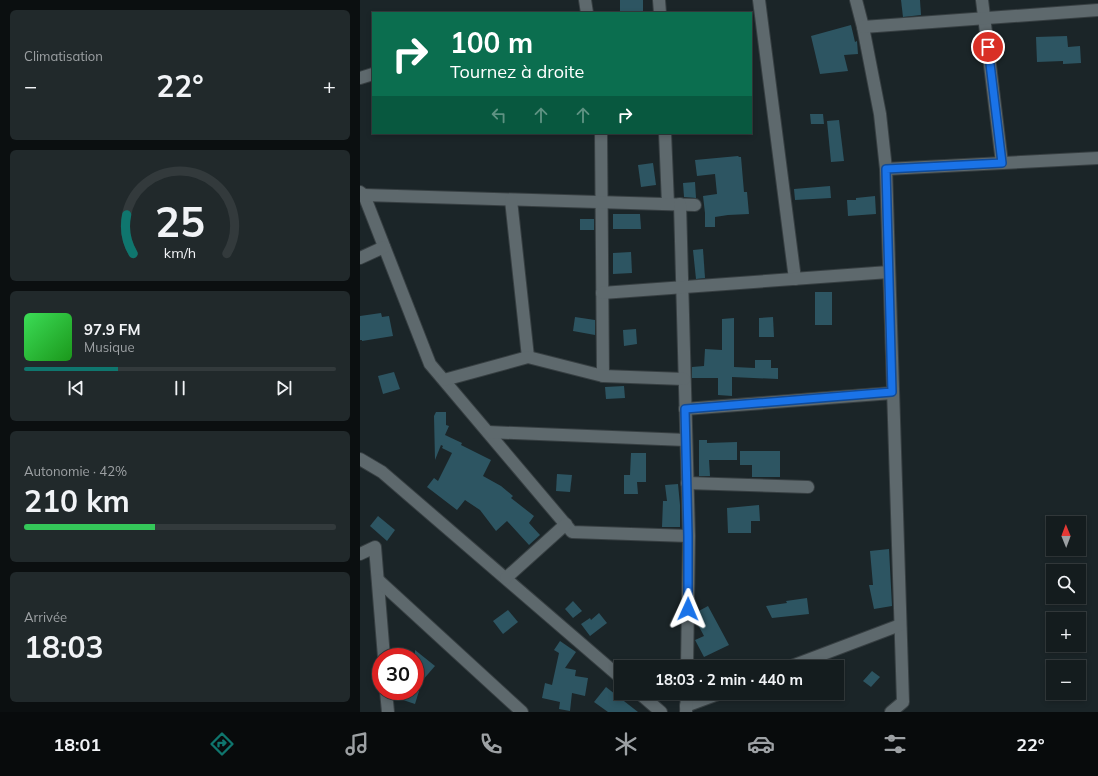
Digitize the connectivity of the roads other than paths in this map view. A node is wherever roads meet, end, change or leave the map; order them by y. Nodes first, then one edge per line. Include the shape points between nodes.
1 (585, 0) edge
2 (659, 0) edge
3 (759, 0) edge
4 (856, 0) edge
5 (982, 0) edge
6 (1098, 10) edge
7 (587, 12) edge
8 (660, 12) edge
9 (985, 18) junction
10 (863, 27) junction
11 (372, 74) edge
12 (360, 78) edge
13 (601, 134) edge
14 (665, 134) edge
15 (1098, 158) edge
16 (1002, 163) junction
17 (886, 169) junction
18 (362, 194) edge
19 (511, 200) junction
20 (602, 202) junction
21 (668, 204) junction
22 (680, 204) junction
23 (694, 205) dead end
24 (384, 247) junction
25 (360, 258) edge
26 (889, 272) junction
27 (795, 279) junction
28 (682, 287) junction
29 (602, 293) junction
30 (528, 357) junction
31 (603, 376) junction
32 (684, 379) junction
33 (444, 380) junction
34 (892, 392) junction
35 (685, 409) junction
36 (488, 432) junction
37 (686, 440) junction
38 (360, 459) edge
39 (687, 483) junction
40 (808, 487) dead end
41 (566, 524) junction
42 (688, 536) junction
43 (360, 554) edge
44 (506, 578) junction
45 (378, 580) junction
46 (900, 625) junction
47 (383, 648) edge
48 (687, 660) edge
49 (808, 660) edge
50 (614, 672) edge
51 (387, 700) edge
52 (647, 700) edge
53 (706, 700) edge
54 (686, 709) edge
55 (388, 712) edge
56 (522, 712) edge
57 (660, 712) edge
58 (890, 712) edge

1 - 7 street
2 - 8 street
3 - 27 street
4 - 10 street
5 - 9 street
6 - 9 street
9 - 10 street
9 - 16 street
10 - 17 street via 880,114
11 - 12 street
13 - 20 street
14 - 21 street
15 - 16 street
16 - 17 street
17 - 26 street
18 - 19 street
18 - 24 street
19 - 20 street
19 - 30 street
20 - 21 street
20 - 29 street
21 - 22 street
22 - 23 street
22 - 28 street
24 - 25 street
24 - 33 street via 430,364
26 - 27 street
26 - 34 street
27 - 28 street
28 - 29 street
28 - 32 street
29 - 31 street
30 - 31 street
30 - 33 street
31 - 32 street
32 - 35 street
33 - 36 street
34 - 35 street
34 - 46 street
35 - 37 street
36 - 37 street
36 - 41 street
37 - 39 street
38 - 44 street via 382,472
39 - 40 street
39 - 42 street
41 - 42 street via 572,532
41 - 44 street
42 - 48 street
43 - 45 street via 375,547
44 - 50 street
45 - 47 street
45 - 56 street
46 - 49 street
46 - 58 street via 903,702
51 - 55 street
52 - 57 street
53 - 54 street

